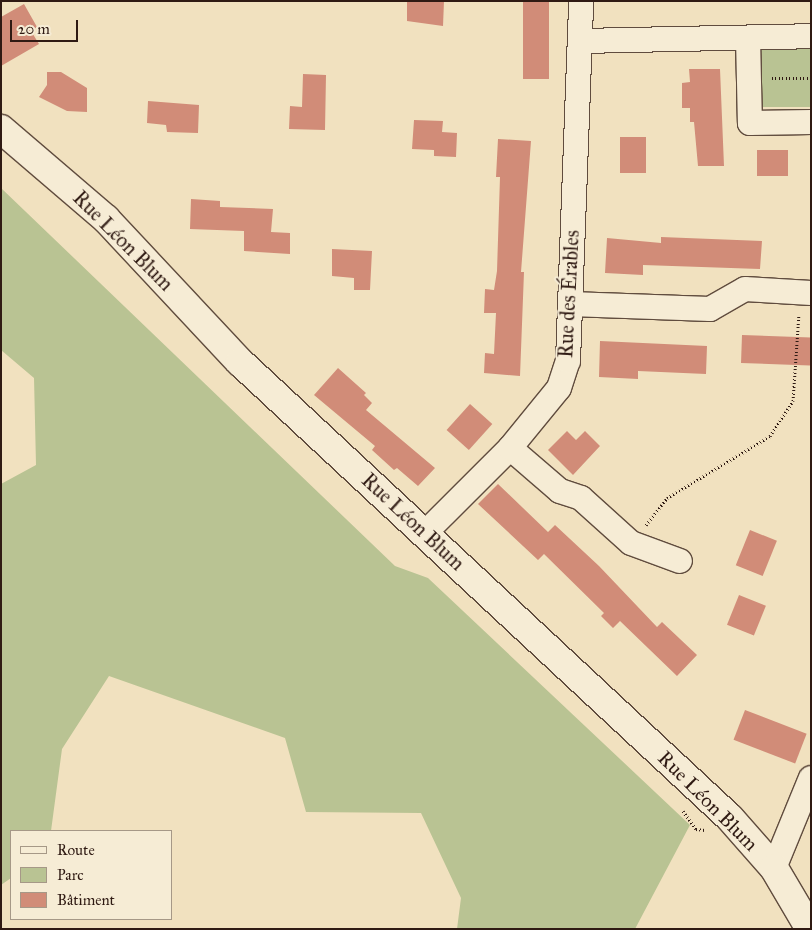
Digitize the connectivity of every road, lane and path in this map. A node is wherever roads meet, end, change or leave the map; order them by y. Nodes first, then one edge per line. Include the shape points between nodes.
1 (581, 1) edge
2 (811, 36) edge
3 (748, 38) junction
4 (581, 42) junction
5 (749, 78) junction
6 (811, 78) edge
7 (811, 122) edge
8 (1, 129) edge
9 (808, 293) edge
10 (570, 304) junction
11 (510, 448) junction
12 (425, 533) junction
13 (632, 543) junction
14 (680, 562) dead end
15 (811, 778) edge
16 (774, 868) junction
17 (810, 929) edge

1 - 4 street, Rue des Érables
2 - 3 street
3 - 4 street
3 - 5 street
4 - 10 street, Rue des Érables
5 - 6 path
5 - 7 street via 750,123
8 - 12 street, Rue Léon Blum via 106,219 240,362
9 - 10 street via 745,289 710,308
9 - 13 path via 797,322 793,401 770,436 667,498
10 - 11 street, Rue des Érables via 568,361 559,388
11 - 12 street, Rue des Érables
11 - 13 street via 560,491 581,498
12 - 16 street, Rue Léon Blum via 730,818
13 - 14 street
15 - 16 street
16 - 17 street, Rue Léon Blum

